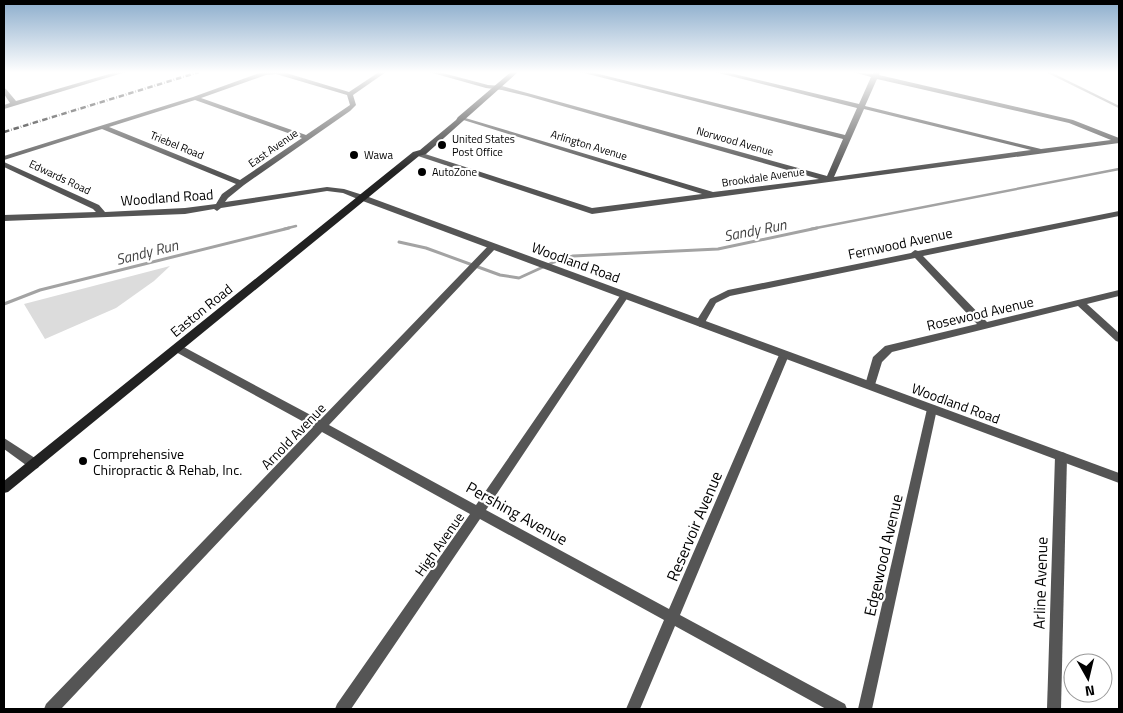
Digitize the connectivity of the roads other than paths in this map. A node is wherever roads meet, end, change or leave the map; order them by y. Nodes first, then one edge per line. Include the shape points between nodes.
1 (173, 105) edge
2 (215, 105) edge
3 (352, 105) edge
4 (475, 105) edge
5 (565, 105) edge
6 (716, 105) edge
7 (858, 105) edge
8 (1006, 105) edge
9 (861, 106) junction
10 (460, 118) junction
11 (105, 128) junction
12 (307, 138) junction
13 (847, 138) junction
14 (1119, 141) edge
15 (1044, 151) junction
16 (416, 154) junction
17 (4, 158) edge
18 (4, 164) edge
19 (829, 179) junction
20 (241, 184) junction
21 (712, 195) junction
22 (363, 198) junction
23 (217, 208) junction
24 (1119, 213) edge
25 (104, 214) junction
26 (7, 218) edge
27 (4, 227) edge
28 (492, 247) junction
29 (914, 253) junction
30 (1119, 293) edge
31 (625, 295) junction
32 (1080, 303) junction
33 (700, 322) junction
34 (985, 326) junction
35 (1119, 338) edge
36 (177, 348) junction
37 (784, 355) junction
38 (870, 385) junction
39 (932, 409) junction
40 (322, 427) junction
41 (4, 443) edge
42 (1061, 457) junction
43 (34, 464) junction
44 (1119, 478) edge
45 (4, 488) edge
46 (479, 511) junction
47 (672, 617) junction
48 (51, 709) edge
49 (342, 709) edge
50 (633, 709) edge
51 (840, 709) edge
52 (865, 709) edge
53 (1054, 709) edge

1 - 11 street
2 - 12 street
3 - 12 street, East Avenue
4 - 10 main road, Easton Road
5 - 19 street, Norwood Avenue
6 - 13 street
7 - 9 street
8 - 14 street via 1071,121
9 - 13 street
9 - 15 street
10 - 16 main road, Easton Road via 423,152
10 - 21 street, Arlington Avenue
11 - 17 street
11 - 20 street, Triebel Road
12 - 20 street, East Avenue
13 - 19 street
14 - 15 street, Brookdale Avenue
15 - 19 street, Brookdale Avenue
16 - 21 street, Brookdale Avenue via 590,210
16 - 22 main road, Easton Road
18 - 25 street, Edwards Road via 96,206
19 - 21 street, Brookdale Avenue
20 - 23 street, East Avenue via 225,196
22 - 23 street, Woodland Road via 327,189
22 - 28 street, Woodland Road
22 - 36 main road, Easton Road
23 - 25 street, Woodland Road
24 - 29 street, Fernwood Avenue
25 - 26 street, Woodland Road
26 - 27 street
28 - 31 street, Woodland Road
28 - 40 street, Arnold Avenue
29 - 33 street, Fernwood Avenue via 728,293 713,301
29 - 34 street
30 - 32 street, Rosewood Avenue
31 - 33 street, Woodland Road
31 - 46 street, High Avenue
32 - 34 street, Rosewood Avenue
32 - 35 street
33 - 37 street, Woodland Road
34 - 38 street, Rosewood Avenue via 889,349 877,360
36 - 40 street, Pershing Avenue
36 - 43 main road, Easton Road
37 - 38 street, Woodland Road
37 - 47 street, Reservoir Avenue
38 - 39 street, Woodland Road
39 - 42 street, Woodland Road
39 - 52 street, Edgewood Avenue
40 - 46 street, Pershing Avenue
40 - 48 street, Arnold Avenue
41 - 43 street
42 - 44 street, Woodland Road
42 - 53 street, Arline Avenue
43 - 45 main road, Easton Road
46 - 47 street, Pershing Avenue
46 - 49 street, High Avenue
47 - 50 street, Reservoir Avenue
47 - 51 street, Pershing Avenue

